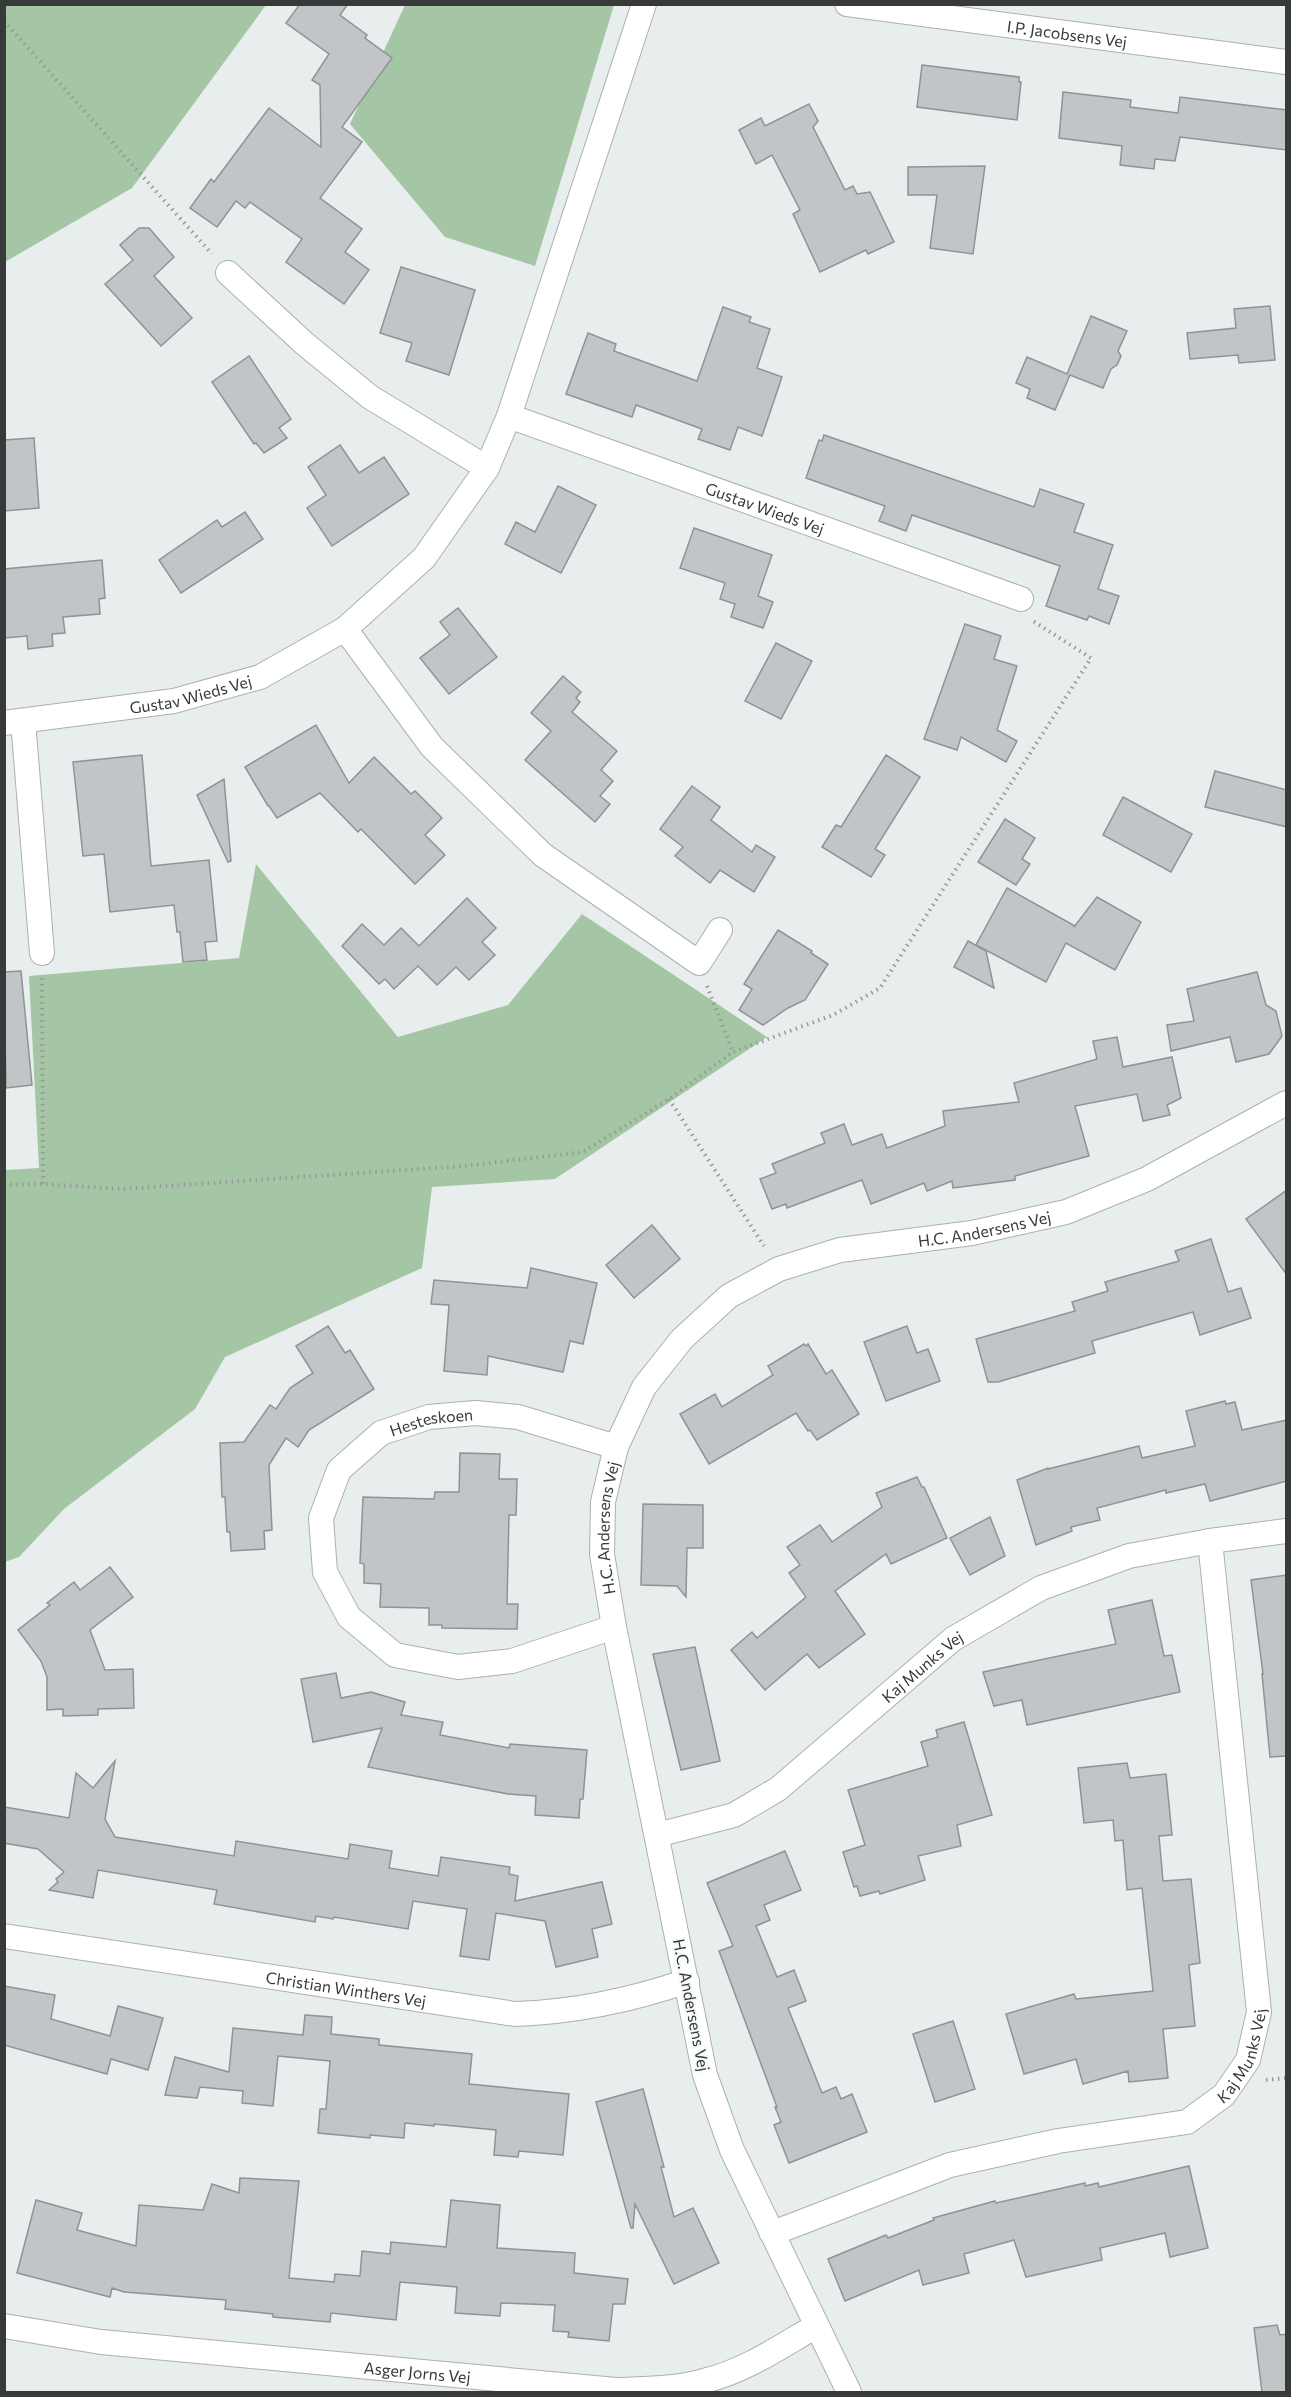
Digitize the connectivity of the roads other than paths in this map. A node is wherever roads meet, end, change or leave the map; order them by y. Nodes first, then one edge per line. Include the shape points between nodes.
1 (644, 4) edge
2 (847, 4) edge
3 (1287, 62) edge
4 (228, 273) road end
5 (509, 416) junction
6 (487, 468) junction
7 (1021, 599) road end
8 (345, 629) junction
9 (14, 722) edge
10 (720, 930) dead end
11 (42, 953) road end
12 (1287, 1103) edge
13 (616, 1447) junction
14 (1287, 1531) edge
15 (1210, 1541) junction
16 (614, 1628) junction
17 (657, 1835) junction
18 (4, 1936) edge
19 (687, 1982) junction
20 (771, 2232) junction
21 (4, 2326) edge
22 (816, 2326) junction
23 (849, 2392) edge

1 - 5 street, Gustav Wieds Vej
2 - 3 street, I.P. Jacobsens Vej
4 - 6 street via 370,397
5 - 6 street, Gustav Wieds Vej
5 - 7 street, Gustav Wieds Vej
6 - 8 street, Gustav Wieds Vej via 424,558
8 - 9 street, Gustav Wieds Vej via 249,680 174,701
8 - 10 street via 432,747 543,855 699,963
9 - 11 street, Gustav Wieds Vej
12 - 13 street, H.C. Andersens Vej via 1147,1179 1066,1212 972,1233 840,1250 779,1269 729,1296 682,1339 644,1387
13 - 16 street, H.C. Andersens Vej via 603,1502 602,1554
13 - 16 street, Hesteskoen via 518,1417 476,1413 429,1417 381,1433 339,1470 321,1518 325,1572 349,1617 395,1655 458,1667 512,1661
14 - 15 street, Kaj Munks Vej
15 - 17 street, Kaj Munks Vej via 1129,1556 1041,1588 953,1639 778,1789 734,1815
15 - 20 street, Kaj Munks Vej via 1259,2012 1248,2060 1224,2095 1187,2122 1059,2141 950,2166
16 - 17 street, H.C. Andersens Vej
17 - 19 street, H.C. Andersens Vej
18 - 19 street, Christian Winthers Vej via 515,2014 556,2013
19 - 20 street, H.C. Andersens Vej via 705,2075 732,2150
20 - 22 street, H.C. Andersens Vej
21 - 22 street, Asger Jorns Vej via 101,2343 616,2390 704,2381 754,2363
22 - 23 street, H.C. Andersens Vej

